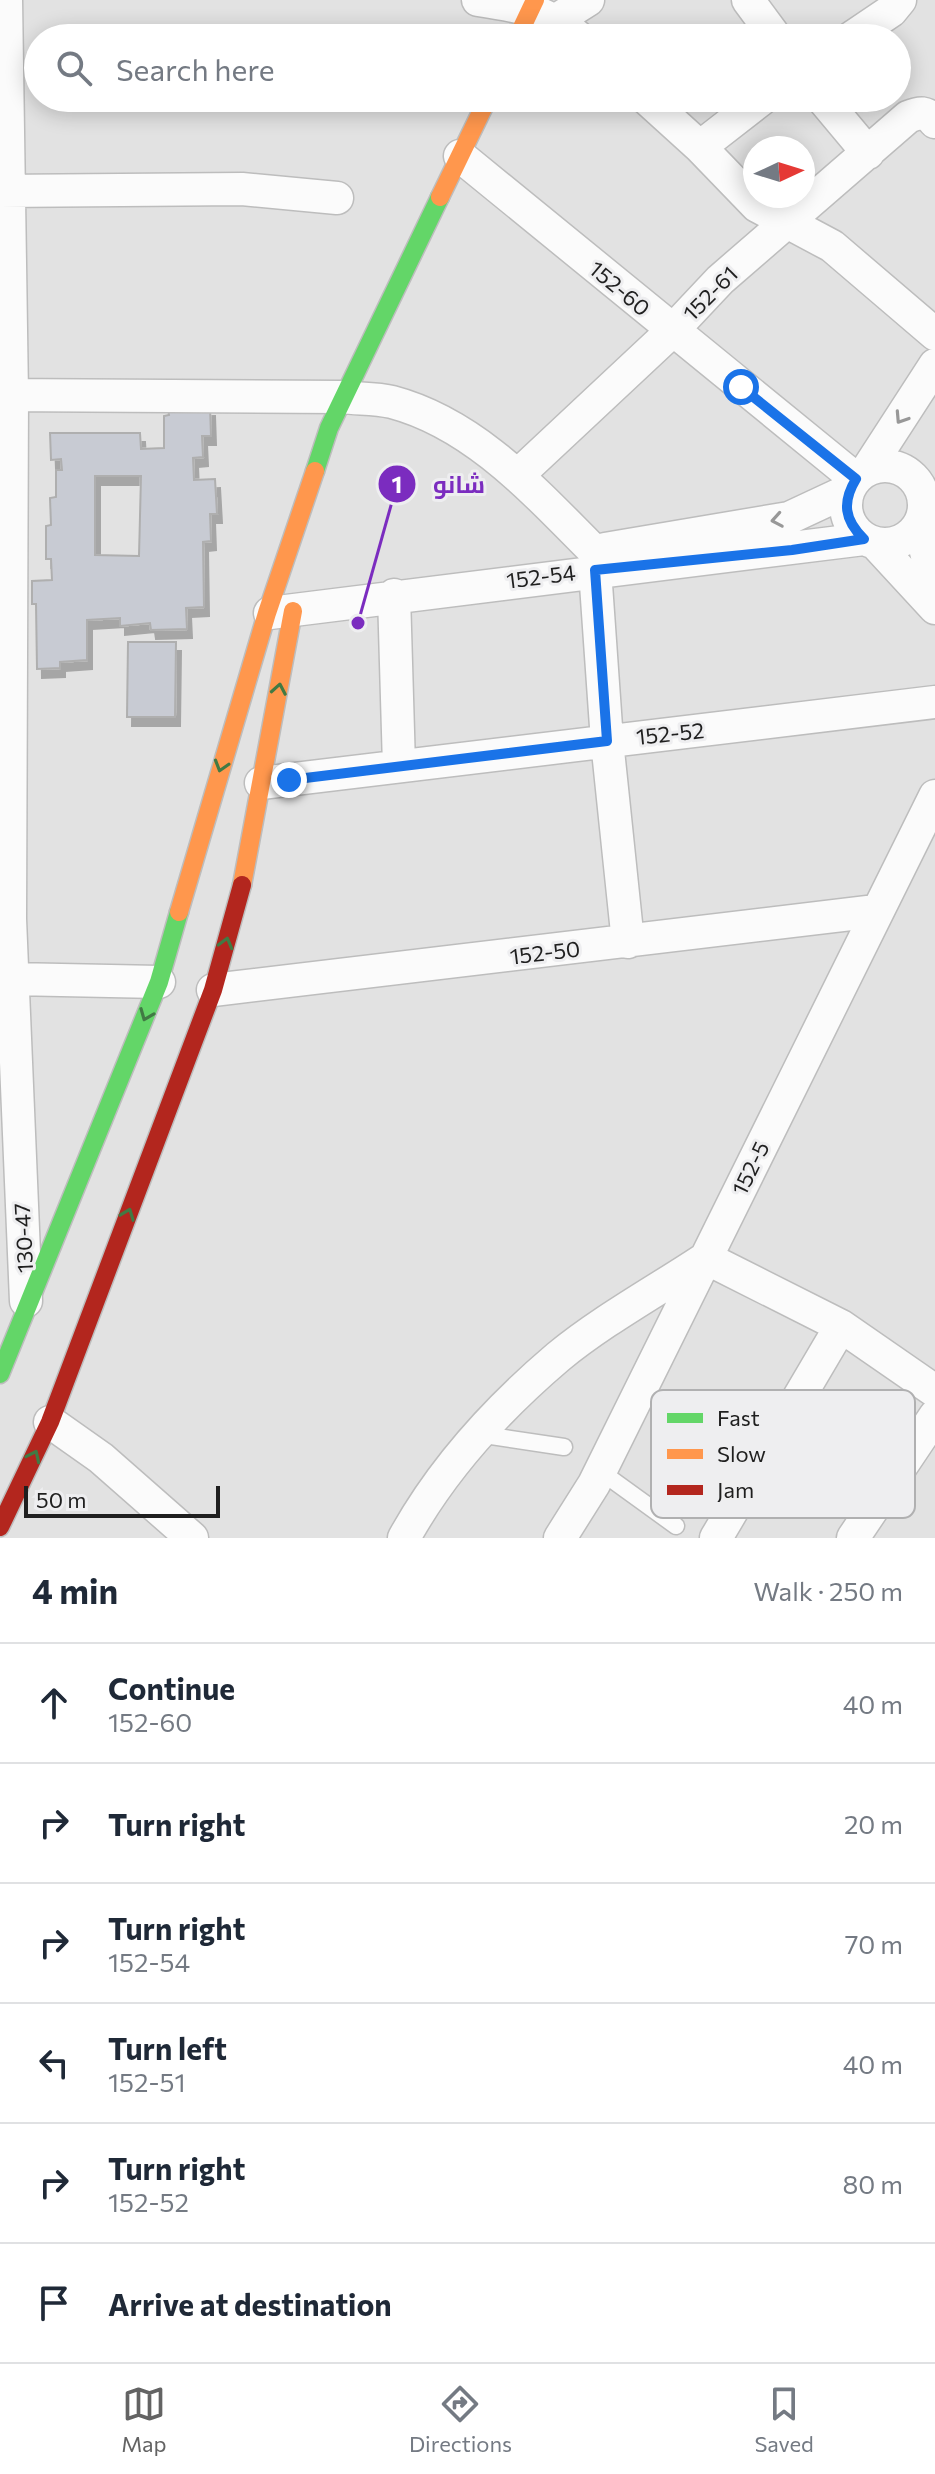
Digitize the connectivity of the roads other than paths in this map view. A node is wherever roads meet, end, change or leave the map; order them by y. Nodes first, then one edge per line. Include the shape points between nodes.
1 (6, 0) edge
2 (478, 0) edge
3 (588, 0) edge
4 (748, 0) edge
5 (900, 0) edge
6 (551, 16) edge
7 (766, 24) edge
8 (872, 24) edge
9 (481, 112) edge
10 (661, 112) edge
11 (745, 112) edge
12 (834, 112) edge
13 (922, 120) edge
14 (700, 147) junction
15 (868, 153) junction
16 (460, 156) junction
17 (4, 191) edge
18 (337, 198) dead end
19 (787, 222) junction
20 (672, 331) junction
21 (935, 334) edge
22 (935, 365) edge
23 (6, 395) edge
24 (342, 397) junction
25 (518, 475) junction
26 (857, 480) junction
27 (927, 501) edge
28 (869, 541) junction
29 (595, 560) junction
30 (935, 585) edge
31 (394, 595) junction
32 (282, 602) junction
33 (935, 608) edge
34 (935, 702) edge
35 (607, 741) junction
36 (399, 766) junction
37 (261, 783) junction
38 (935, 796) edge
39 (876, 911) junction
40 (5, 920) edge
41 (628, 942) junction
42 (12, 979) junction
43 (159, 982) junction
44 (213, 990) junction
45 (706, 1258) junction
46 (27, 1312) junction
47 (841, 1326) junction
48 (0, 1374) edge
49 (803, 1390) edge
50 (935, 1391) edge
51 (935, 1416) edge
52 (50, 1422) junction
53 (478, 1434) junction
54 (915, 1446) edge
55 (564, 1447) dead end
56 (600, 1471) junction
57 (651, 1508) edge
58 (665, 1518) edge
59 (728, 1518) edge
60 (866, 1518) edge
61 (676, 1526) dead end
62 (0, 1527) edge
63 (192, 1538) edge
64 (404, 1538) edge
65 (560, 1538) edge
66 (716, 1538) edge
67 (853, 1538) edge

1 - 17 street, 130-47
2 - 6 street
3 - 6 street
4 - 7 street
5 - 8 street
9 - 16 main road
10 - 14 street
11 - 14 street
12 - 15 street
13 - 15 street, 152-61
14 - 19 street via 757,206
15 - 19 street, 152-61
16 - 20 street, 152-60
16 - 24 main road
17 - 18 street via 242,189
17 - 23 street, 130-47
19 - 20 street, 152-61
19 - 21 street via 832,246
20 - 25 street, 152-61
20 - 26 street, 152-60
22 -> 26 street
23 - 24 street
23 - 40 street, 130-47
24 - 25 street via 391,402 444,425
24 - 32 main road via 305,506
25 - 29 street
26 - 27 street via 893,467 906,472
26 - 28 street via 848,517
26 -> 29 street, 152-54 via 789,518
27 - 28 street via 902,541
27 - 30 street via 925,548
28 - 29 street, 152-54
28 - 33 street
29 - 31 street, 152-54
29 - 32 street, 152-54
29 - 35 street
31 - 32 street, 152-54
31 - 36 street
37 -> 32 main road
32 -> 43 main road
34 - 35 street, 152-52
35 - 36 street, 152-52
35 - 41 street
36 - 37 street, 152-52
44 -> 37 main road via 248,863
38 - 39 street, 152-5
39 - 41 street, 152-50
39 - 45 street, 152-5
40 - 42 street, 130-47
41 - 44 street, 152-50
42 - 43 street
42 - 46 street, 130-47
43 -> 46 main road
52 -> 44 main road
45 - 47 street
45 - 53 street via 559,1356
45 - 56 street, 152-5
46 - 48 main road
47 - 49 street
47 - 50 street
51 - 54 street
62 -> 52 main road
52 - 63 street via 101,1458
53 - 55 lane
53 - 64 street via 425,1501
56 - 57 lane
56 - 65 street, 152-5
58 - 61 lane
59 - 66 street
60 - 67 street

